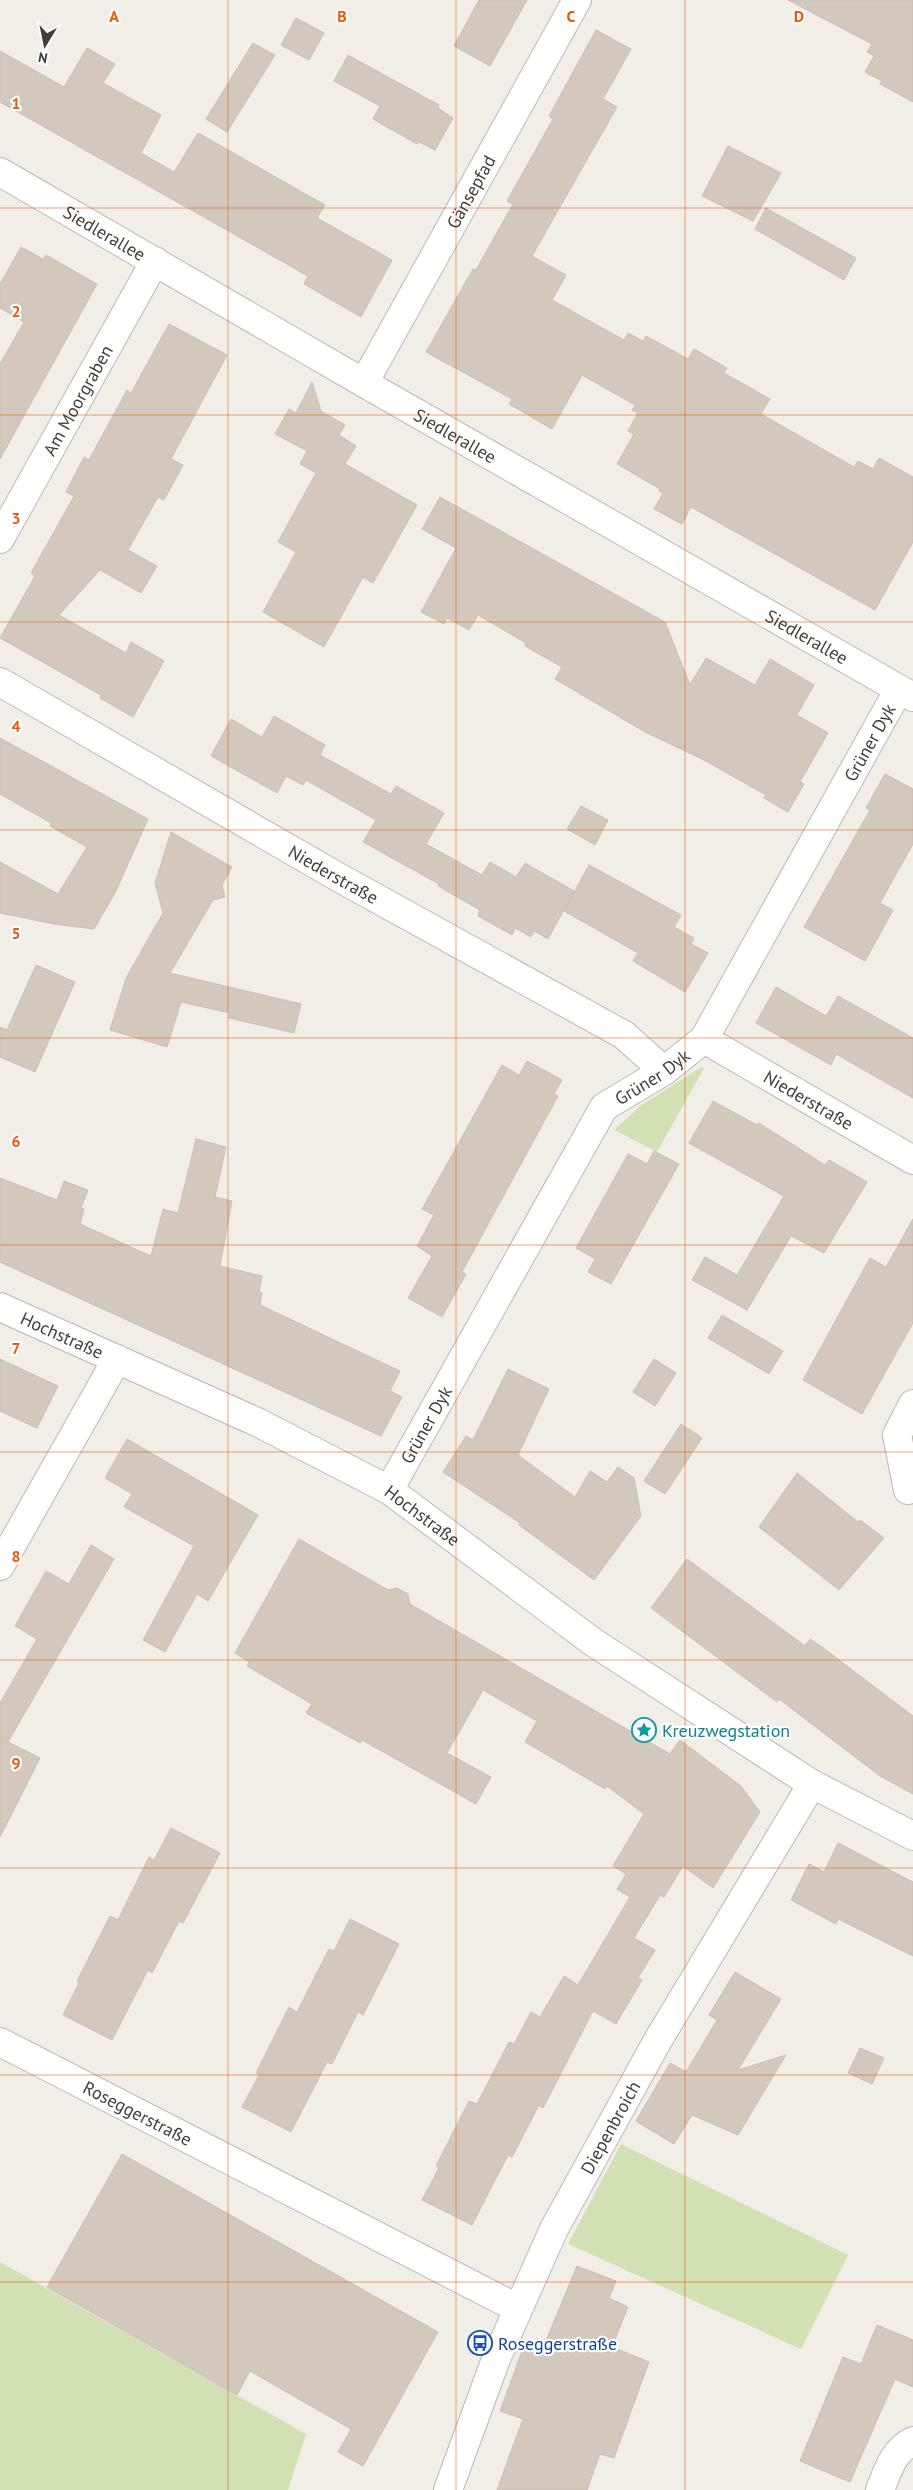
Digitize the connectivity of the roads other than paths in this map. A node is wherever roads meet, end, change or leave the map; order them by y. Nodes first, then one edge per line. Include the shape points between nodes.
1 (577, 0) edge
2 (0, 172) edge
3 (155, 261) junction
4 (364, 383) junction
5 (0, 540) edge
6 (0, 682) edge
7 (906, 693) edge
8 (704, 1039) junction
9 (664, 1071) junction
10 (913, 1160) edge
11 (0, 1307) edge
12 (118, 1359) junction
13 (913, 1404) edge
14 (389, 1490) junction
15 (908, 1490) dead end
16 (0, 1566) edge
17 (812, 1784) junction
18 (913, 1836) edge
19 (0, 2042) edge
20 (517, 2308) junction
21 (913, 2441) edge
22 (448, 2490) edge
23 (880, 2490) edge

1 - 4 street, Gänsepfad
2 - 3 street, Siedlerallee
3 - 4 street, Siedlerallee
3 - 5 street, Am Moorgraben
4 - 7 street, Siedlerallee
6 - 9 street, Niederstraße via 338,877 624,1035
7 - 8 street, Grüner Dyk
8 - 9 street, Grüner Dyk
8 - 10 street, Niederstraße
9 - 14 street, Grüner Dyk via 604,1107
11 - 12 street, Hochstraße
12 - 14 street, Hochstraße via 257,1422
12 - 16 street
13 - 15 street via 897,1435
14 - 17 street, Hochstraße via 594,1642
17 - 18 street, Hochstraße
17 - 20 street, Diepenbroich via 658,2040 554,2228
19 - 20 street, Roseggerstraße
20 - 22 street, Diepenbroich
21 - 23 street via 902,2446 892,2459

